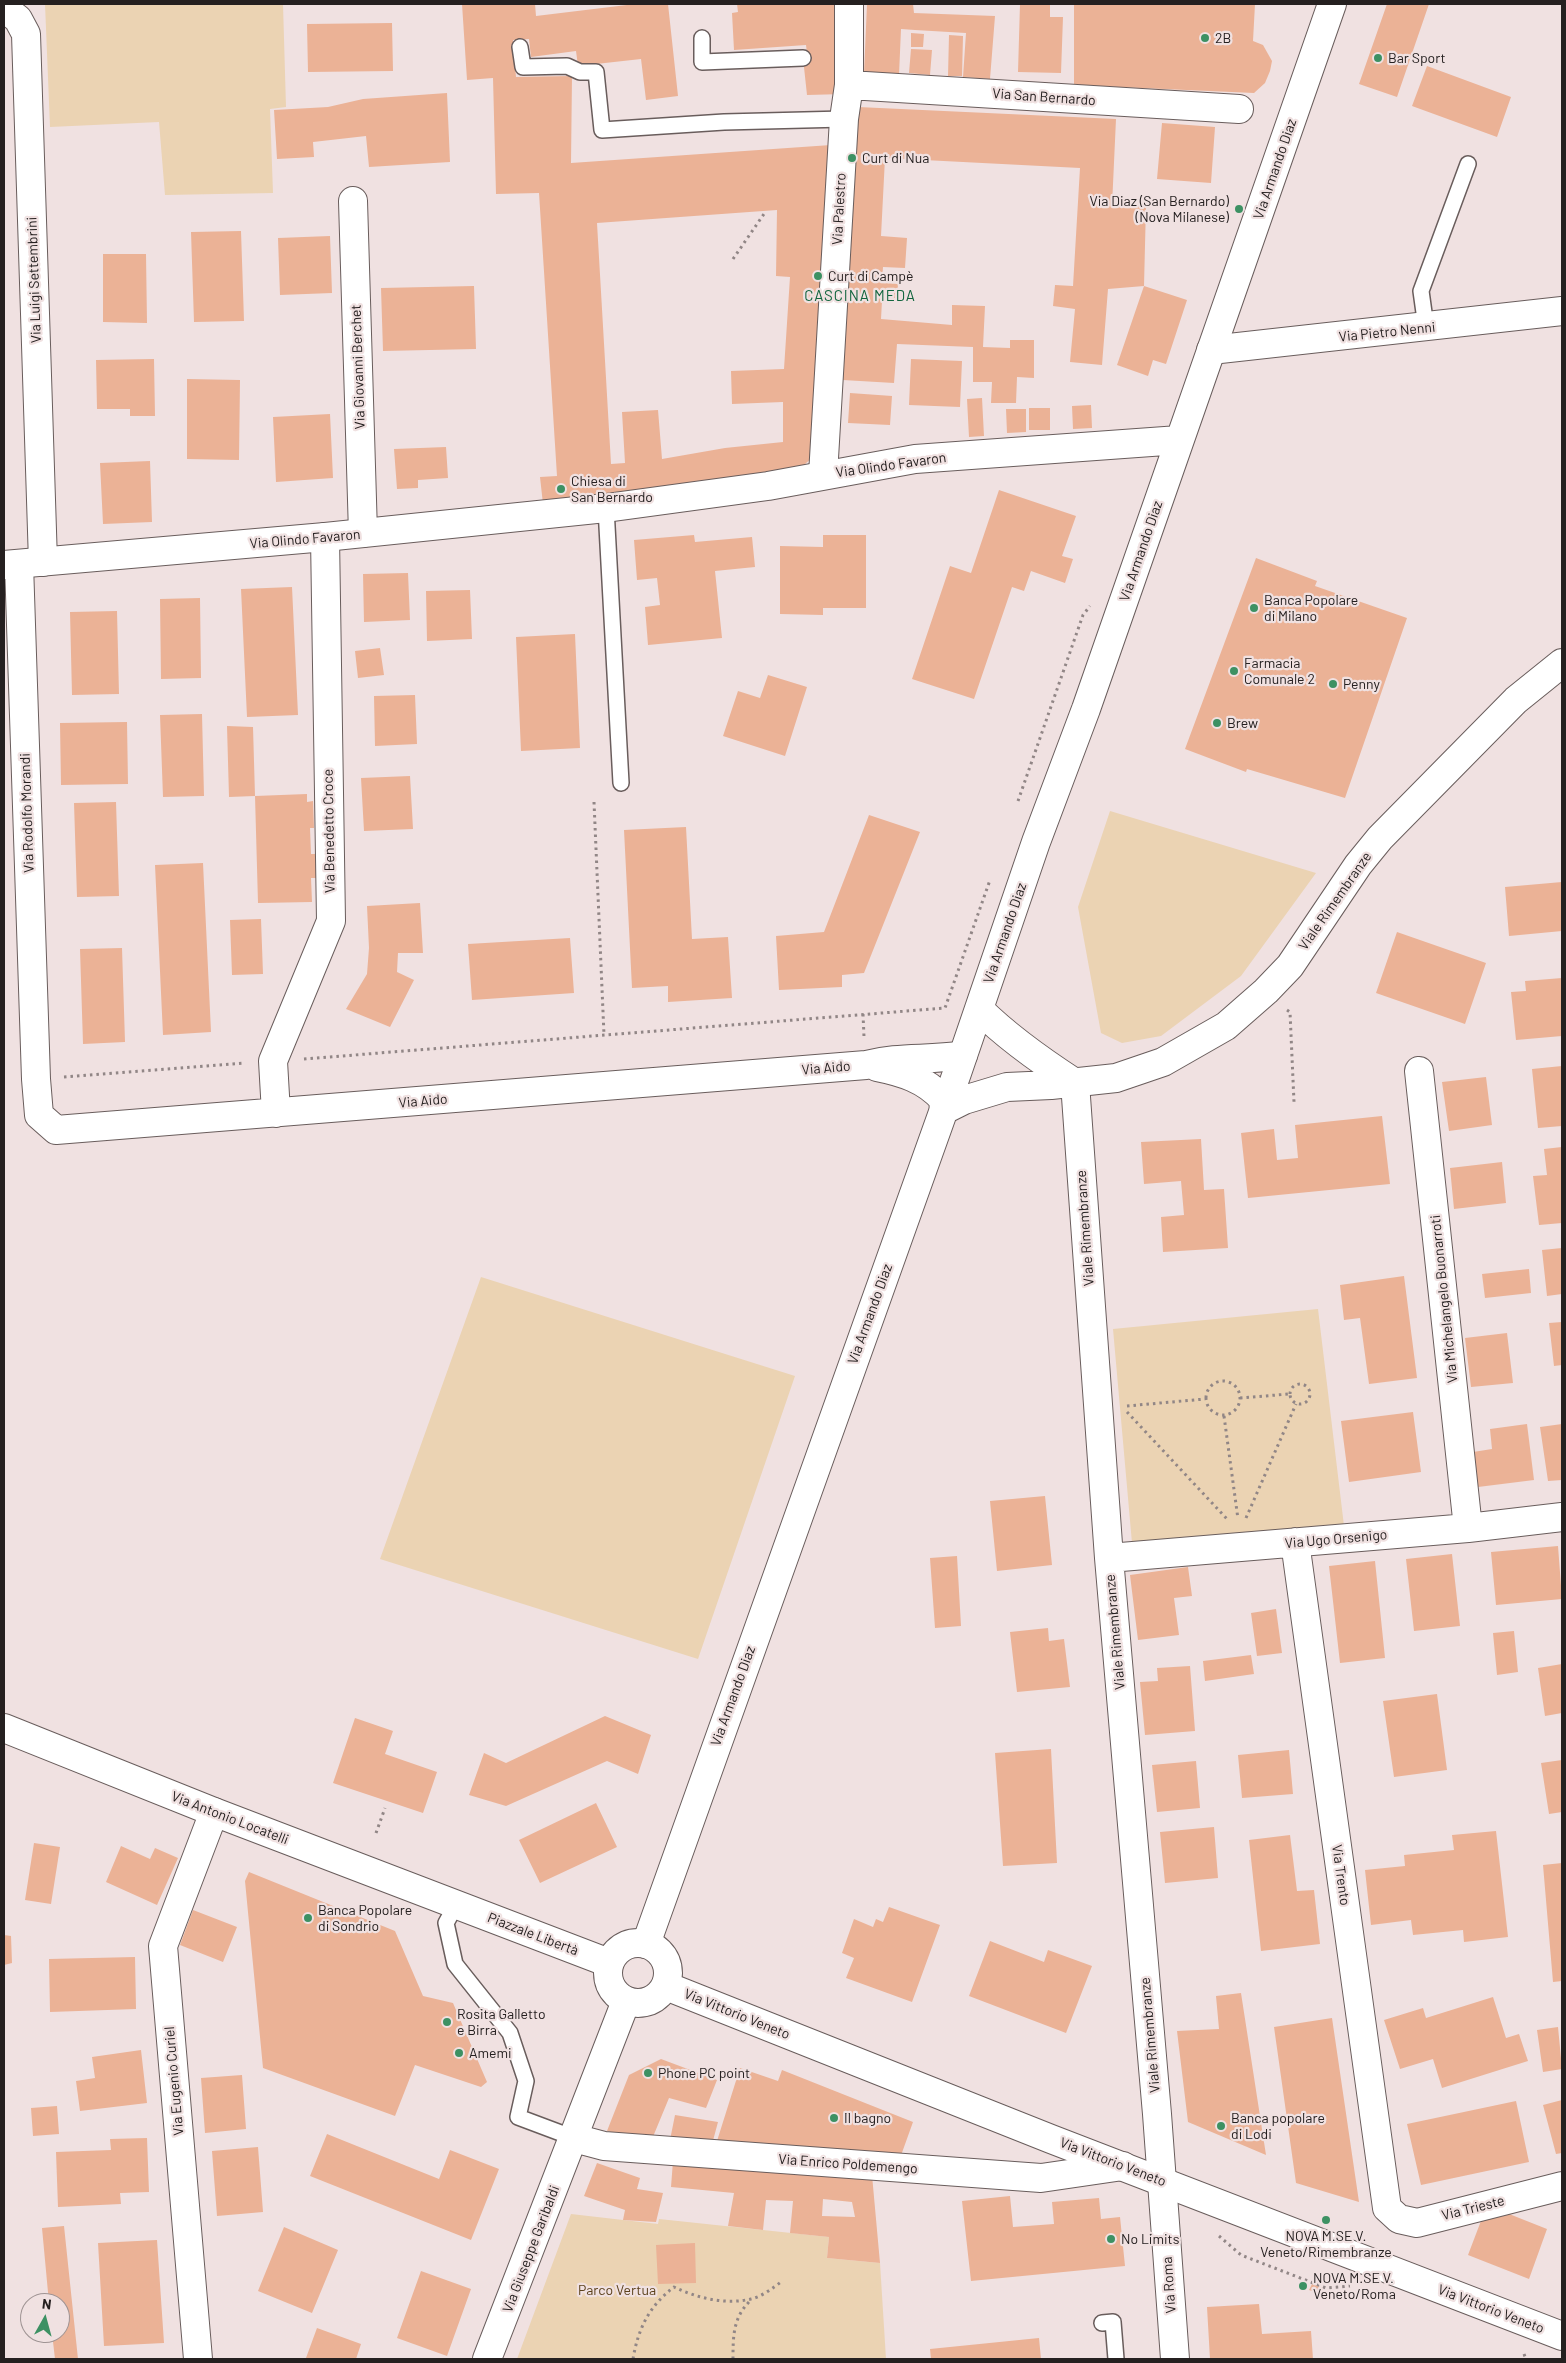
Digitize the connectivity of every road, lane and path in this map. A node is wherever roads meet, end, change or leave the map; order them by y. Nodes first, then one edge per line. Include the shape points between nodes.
1 (849, 4) edge
2 (1332, 4) edge
3 (4, 8) edge
4 (702, 38) dead end
5 (520, 47) dead end
6 (804, 58) dead end
7 (849, 85) junction
8 (1240, 109) dead end
9 (844, 119) junction
10 (1468, 164) dead end
11 (353, 201) dead end
12 (766, 211) dead end
13 (733, 259) dead end
14 (1562, 312) edge
15 (1426, 327) junction
16 (1211, 350) junction
17 (1179, 440) junction
18 (823, 475) junction
19 (606, 508) junction
20 (363, 533) junction
21 (325, 537) junction
22 (22, 564) edge
23 (1093, 603) dead end
24 (1562, 664) edge
25 (621, 783) dead end
26 (594, 802) dead end
27 (1015, 810) dead end
28 (993, 873) dead end
29 (1266, 991) junction
30 (979, 1009) junction
31 (863, 1014) junction
32 (604, 1035) junction
33 (865, 1054) junction
34 (963, 1055) junction
35 (273, 1061) junction
36 (36, 1070) junction
37 (1419, 1071) dead end
38 (1075, 1083) junction
39 (1294, 1102) dead end
40 (944, 1110) junction
41 (276, 1113) junction
42 (1289, 1394) junction
43 (1240, 1398) junction
44 (1206, 1399) junction
45 (1296, 1404) junction
46 (1224, 1416) junction
47 (1562, 1517) edge
48 (1238, 1522) dead end
49 (1243, 1524) dead end
50 (1233, 1525) dead end
51 (1468, 1528) junction
52 (1295, 1542) junction
53 (1108, 1558) junction
54 (4, 1728) edge
55 (385, 1808) dead end
56 (214, 1812) junction
57 (376, 1833) dead end
58 (456, 1904) junction
59 (646, 1944) junction
60 (609, 1963) junction
61 (666, 1986) junction
62 (626, 2001) junction
63 (574, 2138) junction
64 (1123, 2166) junction
65 (1161, 2180) junction
66 (1562, 2186) edge
67 (1387, 2208) joint
68 (1216, 2233) dead end
69 (782, 2282) dead end
70 (1359, 2289) dead end
71 (751, 2299) junction
72 (1102, 2323) dead end
73 (1562, 2336) edge
74 (1515, 2350) dead end
75 (198, 2359) edge
76 (487, 2359) edge
77 (633, 2359) edge
78 (733, 2359) edge
79 (1116, 2359) edge
80 (1175, 2359) edge
81 (1526, 2359) edge

1 - 7 street, Via Palestro
2 - 16 street, Via Armando Diaz
3 - 22 street, Via Luigi Settembrini via 18,19 26,34
4 - 6 lane via 702,62
5 - 9 lane via 523,67 567,66 580,72 596,72 602,130
7 - 8 street, Via San Bernardo
7 - 9 street, Via Palestro
9 - 18 street, Via Palestro
10 - 15 lane via 1421,291
11 - 20 street, Via Giovanni Berchet
12 - 13 path
14 - 15 street, Via Pietro Nenni
15 - 16 street, Via Pietro Nenni
16 - 17 street, Via Armando Diaz
17 - 18 street, Via Olindo Favaron via 915,458
17 - 30 street, Via Armando Diaz
18 - 19 street, Via Olindo Favaron via 768,486
19 - 20 street, Via Olindo Favaron
19 - 25 lane
20 - 21 street, Via Olindo Favaron
21 - 22 street, Via Olindo Favaron
21 - 35 street, Via Benedetto Croce via 331,921
22 - 36 street, Via Rodolfo Morandi
23 - 27 path via 1083,615
24 - 29 street, Viale Rimembranze via 1516,700 1380,838 1290,966
26 - 32 path
28 - 31 path via 945,1008
29 - 38 street, Viale Rimembranze via 1226,1026 1162,1062 1116,1078
29 - 39 path via 1290,1012
30 - 34 street, Via Armando Diaz
30 - 38 street via 1032,1055
31 - 32 path
31 - 33 path
32 - 35 path
33 - 34 street, Via Aido via 887,1059 941,1059
33 - 40 street, Via Aido via 925,1083 943,1099
33 - 41 street, Via Aido
34 - 40 street, Via Armando Diaz
35 - 36 path
35 - 41 street, Via Benedetto Croce
36 - 41 street, Via Aido via 39,1115 56,1130
37 - 51 street, Via Michelangelo Buonarroti
38 - 40 street, Viale Rimembranze via 1007,1087 964,1100
38 - 53 street, Viale Rimembranze
40 - 59 street, Via Armando Diaz
42 - 43 path
42 - 45 path
42 - 45 path via 1296,1384 1308,1387 1309,1399
43 - 44 path via 1236,1387 1228,1381 1212,1385
43 - 46 path via 1232,1413
44 - 46 path via 1211,1411
44 - 50 path via 1121,1406
45 - 49 path
46 - 48 path
47 - 51 street, Via Ugo Orsenigo
51 - 52 street, Via Ugo Orsenigo
52 - 53 street, Via Ugo Orsenigo
52 - 67 street, Via Trento
53 - 65 street, Viale Rimembranze
54 - 56 street, Via Antonio Locatelli
55 - 57 path
56 - 58 street, Via Antonio Locatelli
56 - 75 street, Via Eugenio Curiel via 163,1946
58 - 60 street, Piazzale Libertà
58 - 63 lane via 446,1923 455,1964 510,2033 526,2081 518,2117
59 - 60 street via 625,1946
59 - 61 street via 659,1952 666,1962
60 - 62 street via 610,1986
61 - 62 street via 649,2001
61 - 64 street, Via Vittorio Veneto
62 - 63 street
63 - 64 street, Via Enrico Poldemengo via 604,2146 1041,2178
63 - 76 street, Via Giuseppe Garibaldi
64 - 65 street, Via Vittorio Veneto
65 - 73 street, Via Vittorio Veneto
65 - 80 street, Via Roma
66 - 67 street, Via Trieste via 1417,2223 1399,2220
68 - 70 path via 1241,2255 1326,2288 1350,2286
69 - 71 path
71 - 77 path via 714,2300 674,2287 646,2315
71 - 78 path via 741,2310 733,2330
72 - 79 lane via 1113,2322
74 - 81 path via 1524,2354

